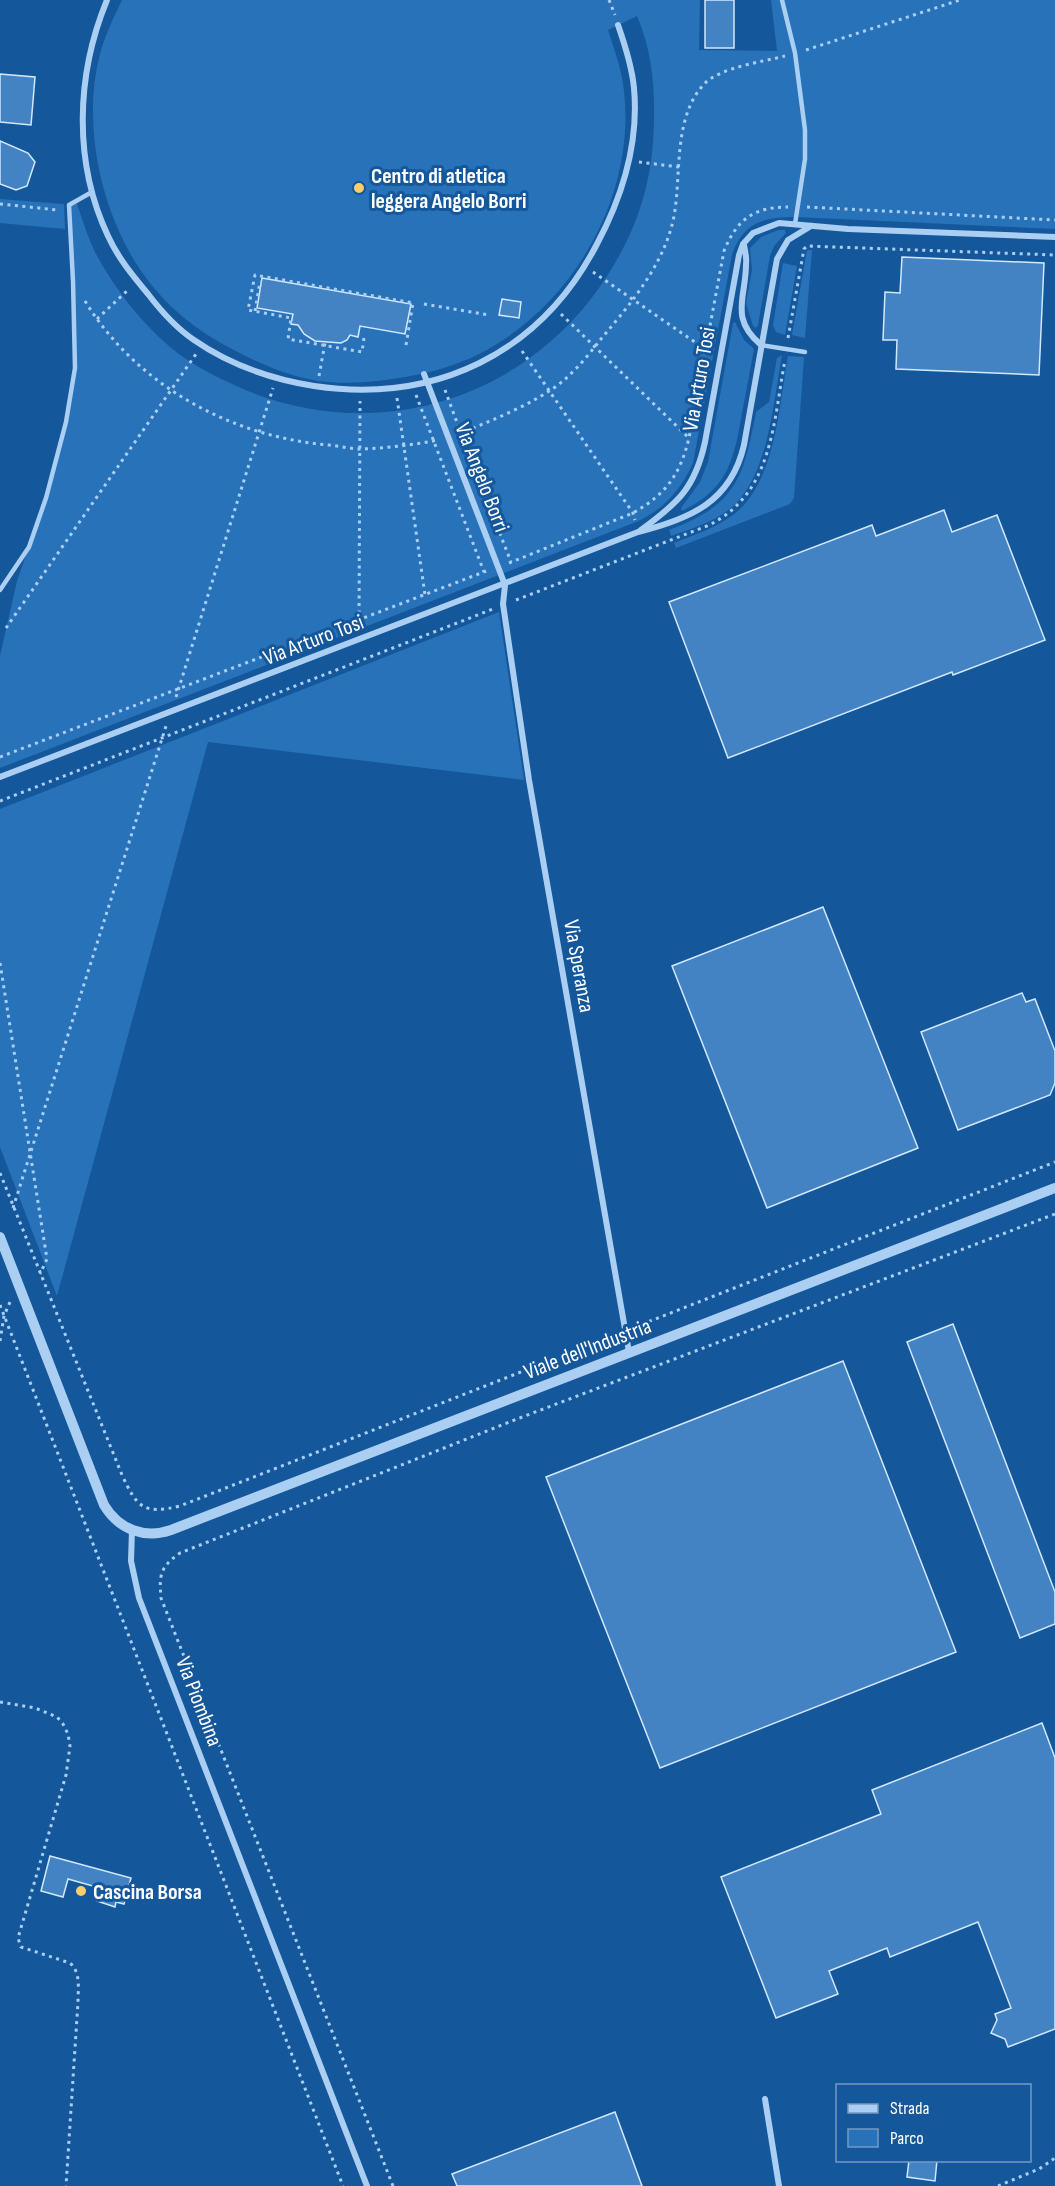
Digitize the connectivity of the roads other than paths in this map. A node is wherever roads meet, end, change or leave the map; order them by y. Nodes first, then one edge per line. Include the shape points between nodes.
1 (107, 0) edge
2 (782, 0) edge
3 (618, 25) dead end
4 (92, 192) junction
5 (795, 224) junction
6 (811, 226) junction
7 (1055, 237) edge
8 (743, 244) junction
9 (761, 345) junction
10 (806, 352) dead end
11 (424, 374) dead end
12 (427, 383) junction
13 (638, 532) junction
14 (505, 585) junction
15 (0, 590) edge
16 (0, 777) edge
17 (1055, 1188) edge
18 (0, 1237) edge
19 (630, 1352) junction
20 (132, 1530) junction
21 (765, 2099) dead end
22 (367, 2186) edge
23 (779, 2186) edge

1 - 4 street via 90,51 84,92 83,136
2 - 5 lane via 795,53 806,145
3 - 12 street via 634,87 631,149 608,223 585,267 528,333 465,371
4 - 12 street via 108,236 125,266 166,316 202,345 243,367 317,386 360,391
4 - 15 lane via 69,204 75,368 66,422 29,548
5 - 6 street
5 - 8 street via 771,225 753,233
6 - 7 street
6 - 9 street, Via Arturo Tosi via 788,240 777,259
8 - 9 street, Via Arturo Tosi via 747,264 741,313 748,331
8 - 13 street, Via Arturo Tosi via 698,470 673,506
9 - 10 lane
9 - 13 street, Via Arturo Tosi via 744,445 730,481 700,510
11 - 12 street, Via Angelo Borri
12 - 14 street, Via Angelo Borri
13 - 14 street, Via Arturo Tosi
14 - 16 street, Via Arturo Tosi
14 - 19 street, Via Speranza via 503,604 529,780
17 - 19 street, Viale dell'Industria
18 - 20 street via 100,1497 111,1516
19 - 20 street, Viale dell'Industria via 171,1530 151,1534
20 - 22 street, Via Piombina via 132,1571 139,1598
21 - 23 street

